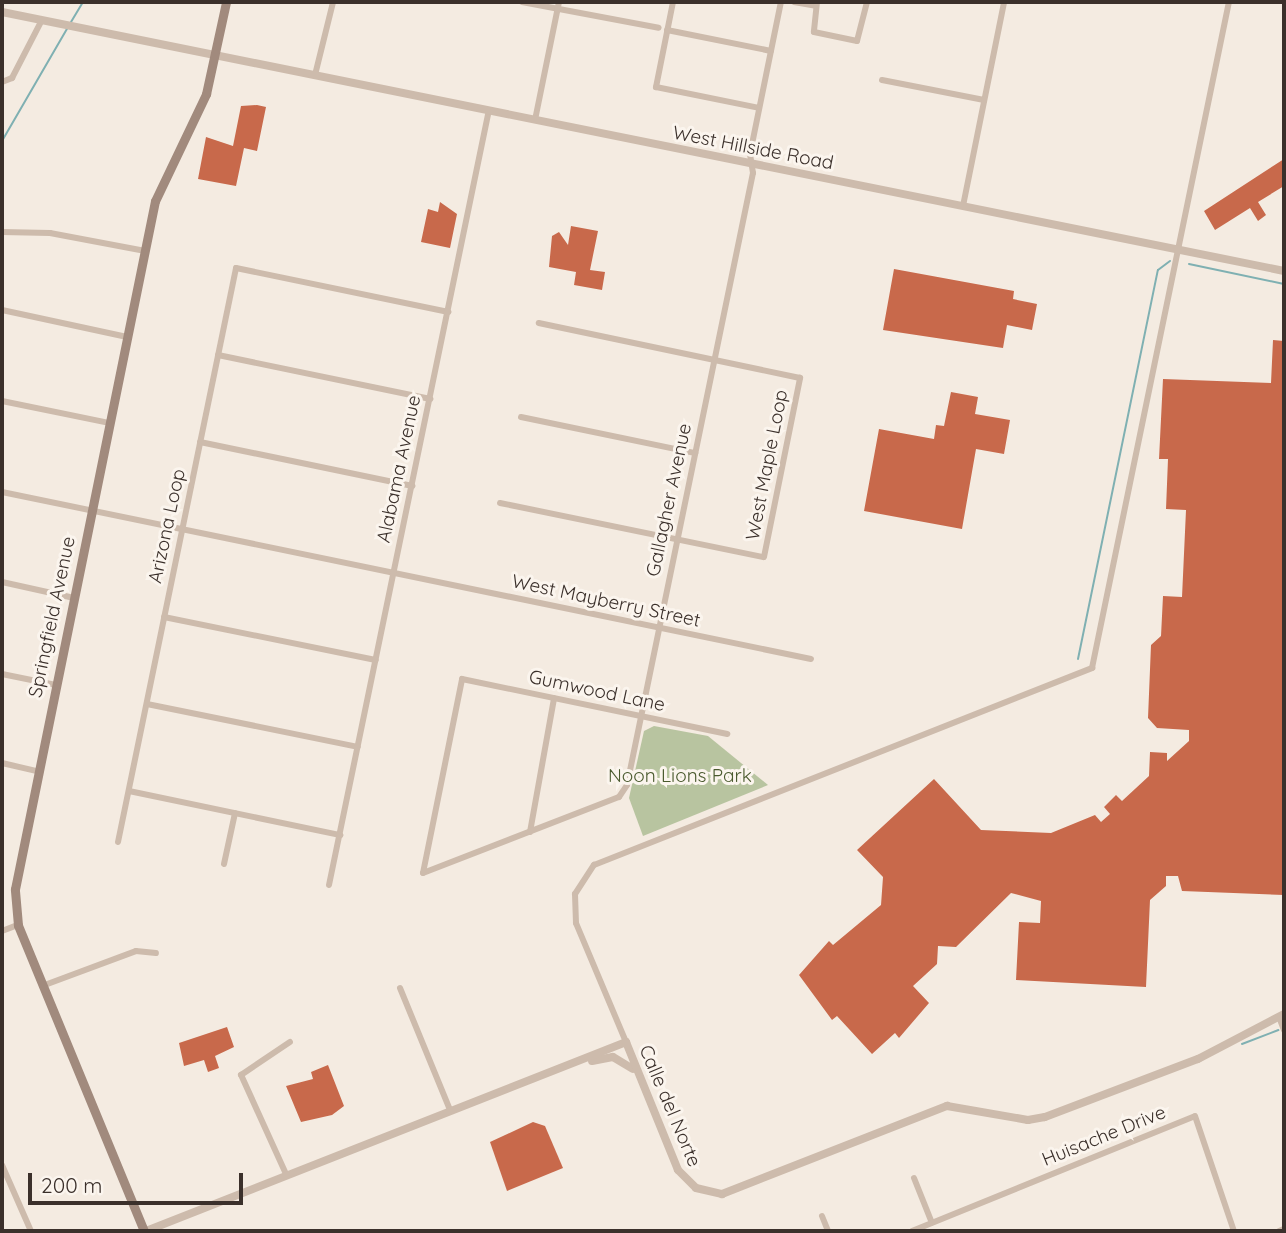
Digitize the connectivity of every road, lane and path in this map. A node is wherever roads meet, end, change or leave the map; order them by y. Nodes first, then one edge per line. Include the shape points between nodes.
1 (226, 2) edge
2 (333, 2) edge
3 (522, 2) edge
4 (673, 2) edge
5 (781, 2) edge
6 (794, 2) edge
7 (867, 2) edge
8 (1004, 2) edge
9 (1229, 2) edge
10 (817, 4) edge
11 (559, 6) edge
12 (2, 12) edge
13 (41, 20) junction
14 (659, 28) dead end
15 (667, 30) junction
16 (771, 51) junction
17 (215, 55) junction
18 (315, 75) junction
19 (882, 80) dead end
20 (2, 82) edge
21 (984, 100) junction
22 (759, 108) junction
23 (489, 110) junction
24 (535, 120) junction
25 (751, 164) junction
26 (963, 206) junction
27 (2, 232) edge
28 (1178, 250) junction
29 (145, 251) junction
30 (1284, 271) edge
31 (2, 310) edge
32 (448, 312) junction
33 (539, 323) dead end
34 (127, 337) junction
35 (218, 355) junction
36 (714, 361) junction
37 (430, 399) junction
38 (2, 401) edge
39 (521, 417) dead end
40 (110, 423) junction
41 (200, 442) junction
42 (695, 453) junction
43 (412, 486) junction
44 (2, 492) edge
45 (500, 503) dead end
46 (92, 511) junction
47 (182, 530) junction
48 (677, 539) junction
49 (394, 573) junction
50 (2, 582) edge
51 (74, 597) junction
52 (164, 617) junction
53 (659, 628) junction
54 (811, 659) dead end
55 (376, 660) junction
56 (2, 674) edge
57 (56, 685) junction
58 (554, 698) junction
59 (147, 704) junction
60 (641, 716) junction
61 (727, 734) dead end
62 (358, 747) junction
63 (2, 763) edge
64 (38, 771) junction
65 (129, 791) junction
66 (235, 813) junction
67 (530, 832) junction
68 (340, 835) junction
69 (118, 842) dead end
70 (224, 864) dead end
71 (423, 873) joint
72 (330, 885) dead end
73 (18, 925) junction
74 (2, 931) edge
75 (156, 953) dead end
76 (42, 986) junction
77 (400, 988) dead end
78 (1282, 1016) edge
79 (1284, 1030) edge
80 (290, 1041) dead end
81 (626, 1042) junction
82 (568, 1064) junction
83 (639, 1075) junction
84 (450, 1110) junction
85 (2, 1166) edge
86 (286, 1174) junction
87 (914, 1178) dead end
88 (822, 1216) dead end
89 (932, 1223) junction
90 (1284, 1229) edge
91 (32, 1231) edge
92 (145, 1231) edge
93 (828, 1231) edge
94 (912, 1231) edge
95 (1234, 1231) edge
96 (1279, 1231) edge

1 - 17 main road, Springfield Avenue
2 - 18 street
3 - 11 street
4 - 15 street
5 - 16 street, Gallagher Avenue
6 - 10 street
7 - 10 street via 856,41 814,32
8 - 21 street
9 - 28 street
11 - 14 street
11 - 24 street
12 - 13 street, West Hillside Road
13 - 17 street, West Hillside Road
13 - 20 street via 12,78
15 - 16 street
15 - 22 street via 656,87
16 - 22 street, Gallagher Avenue
17 - 18 street, West Hillside Road
17 - 29 main road, Springfield Avenue via 201,107 163,175
18 - 23 street, West Hillside Road
19 - 21 street
21 - 26 street
22 - 25 street, Gallagher Avenue
23 - 24 street, West Hillside Road
23 - 32 street, Alabama Avenue
24 - 25 street, West Hillside Road
25 - 26 street, West Hillside Road
25 - 36 street, Gallagher Avenue
26 - 28 street, West Hillside Road
27 - 29 street via 50,233
28 - 30 street, West Hillside Road
28 - 81 street via 1092,668 594,865 575,894 576,923
29 - 34 main road, Springfield Avenue
31 - 34 street
32 - 35 street, Arizona Loop via 236,268
32 - 37 street, Alabama Avenue
33 - 36 street
34 - 40 main road, Springfield Avenue
35 - 37 street
35 - 41 street, Arizona Loop
36 - 42 street, Gallagher Avenue
36 - 48 street, West Maple Loop via 800,378 764,557
37 - 43 street, Alabama Avenue
38 - 40 street
39 - 42 street
40 - 46 main road, Springfield Avenue
41 - 43 street
41 - 47 street, Arizona Loop
42 - 48 street, Gallagher Avenue
43 - 49 street, Alabama Avenue
44 - 46 street, West Mayberry Street
45 - 48 street
46 - 47 street, West Mayberry Street
46 - 51 main road, Springfield Avenue
47 - 49 street, West Mayberry Street
47 - 52 street, Arizona Loop
48 - 53 street, Gallagher Avenue
49 - 53 street, West Mayberry Street
49 - 55 street, Alabama Avenue
50 - 51 street
51 - 57 main road, Springfield Avenue
52 - 55 street
52 - 59 street, Arizona Loop
53 - 54 street, West Mayberry Street
53 - 60 street, Gallagher Avenue
55 - 62 street, Alabama Avenue
56 - 57 street
57 - 64 main road, Springfield Avenue
58 - 60 street, Gumwood Lane
58 - 67 street
58 - 71 street, Gumwood Lane via 462,679
59 - 62 street
59 - 65 street, Arizona Loop
60 - 61 street, Gumwood Lane
60 - 67 street, Gallagher Avenue via 624,792
62 - 68 street, Alabama Avenue
63 - 64 street
64 - 73 main road, Springfield Avenue via 15,889
65 - 66 street
65 - 69 street, Arizona Loop
66 - 68 street
66 - 70 street
67 - 71 street, Gallagher Avenue
68 - 72 street, Alabama Avenue
73 - 74 street
73 - 76 main road, Springfield Avenue
75 - 76 street via 136,951
76 - 92 main road, Springfield Avenue
77 - 84 street
78 - 79 street
78 - 83 street, Calle del Norte via 1198,1059 1045,1117 1028,1120 947,1106 722,1194 705,1192 682,1176
80 - 86 street via 241,1075
81 - 82 street, Calle del Norte
81 - 83 street, Calle del Norte
82 - 83 street via 613,1057
82 - 84 street, Calle del Norte
84 - 86 street, Calle del Norte
85 - 91 street
86 - 92 street, Calle del Norte
87 - 89 street
88 - 93 street
89 - 94 street, Huisache Drive
89 - 95 street, Huisache Drive via 1195,1116
90 - 96 street

